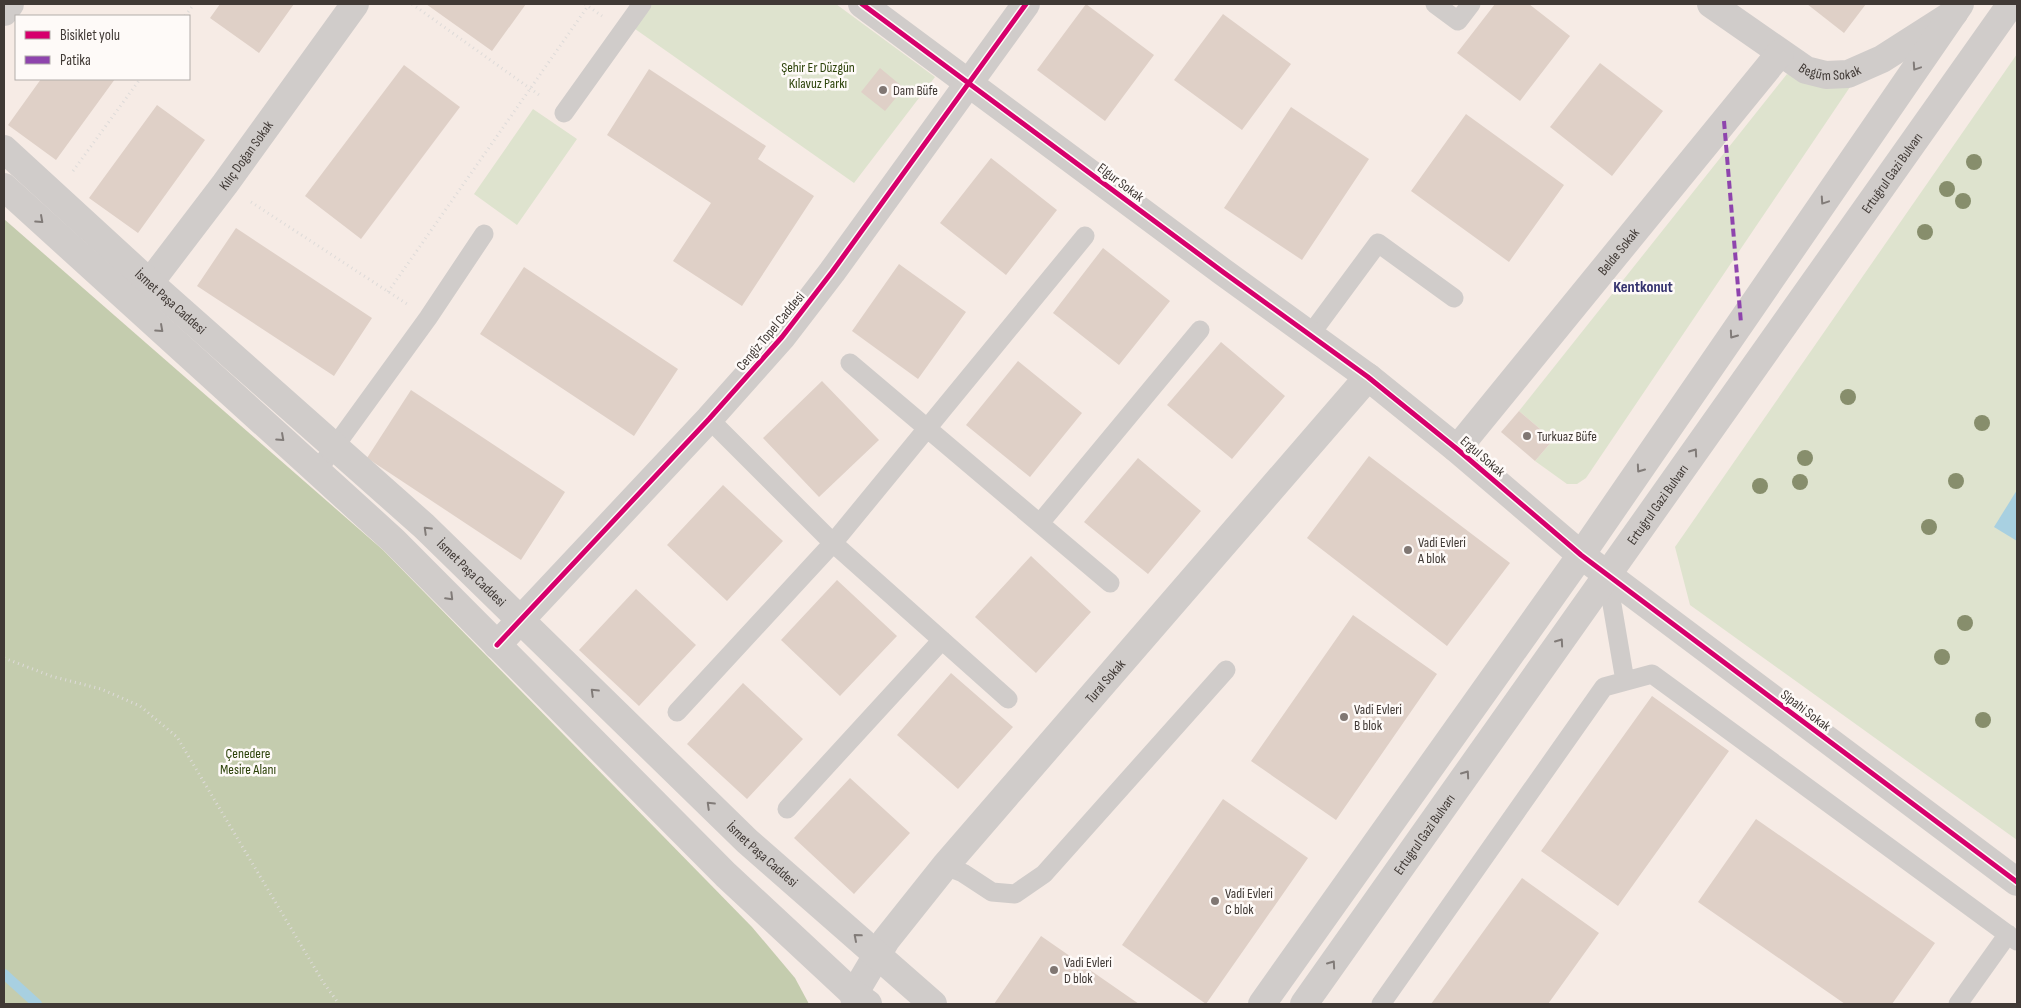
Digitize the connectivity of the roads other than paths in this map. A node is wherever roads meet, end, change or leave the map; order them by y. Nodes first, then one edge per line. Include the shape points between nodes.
1 (10, 4) edge
2 (356, 4) edge
3 (642, 4) edge
4 (862, 4) edge
5 (1026, 4) edge
6 (1435, 4) edge
7 (1471, 4) edge
8 (2011, 4) edge
9 (1722, 7) edge
10 (1957, 8) edge
11 (4, 12) edge
12 (1780, 53) junction
13 (969, 83) junction
14 (564, 113) road end
15 (4, 149) edge
16 (4, 187) edge
17 (484, 234) dead end
18 (1085, 236) dead end
19 (150, 283) junction
20 (1454, 298) dead end
21 (133, 304) junction
22 (1200, 330) dead end
23 (1310, 335) junction
24 (850, 363) dead end
25 (1368, 377) junction
26 (709, 419) junction
27 (927, 428) junction
28 (334, 447) junction
29 (1457, 449) junction
30 (317, 471) junction
31 (1040, 523) junction
32 (833, 543) junction
33 (1581, 556) junction
34 (1607, 575) junction
35 (1110, 583) dead end
36 (520, 620) junction
37 (942, 640) junction
38 (497, 645) junction
39 (1226, 670) dead end
40 (1625, 681) junction
41 (1008, 699) dead end
42 (677, 712) dead end
43 (788, 809) dead end
44 (945, 866) junction
45 (2017, 882) edge
46 (2012, 937) edge
47 (878, 955) junction
48 (859, 1001) edge
49 (933, 1004) edge
50 (1262, 1004) edge
51 (1304, 1004) edge
52 (1381, 1004) edge
53 (1958, 1004) edge

1 - 11 main road
2 - 19 main road, Kılıç Doğan Sokak
3 - 14 lane
4 - 13 main road, Elgur Sokak
5 - 13 main road, Cengiz Topel Caddesi
6 - 7 lane via 1458,21
34 -> 8 main road, Ertuğrul Gazi Bulvarı
9 - 12 main road, Begüm Sokak
10 - 12 main road, Begüm Sokak via 1882,59 1848,74 1826,75 1806,70
10 -> 33 main road
12 - 29 main road, Belde Sokak
13 - 23 main road, Elgur Sokak
13 - 26 main road, Cengiz Topel Caddesi via 793,323
15 - 19 main road, İsmet Paşa Caddesi
16 -> 21 main road, İsmet Paşa Caddesi
17 - 28 lane via 428,318
18 - 27 lane
19 - 21 main road, Kılıç Doğan Sokak
19 - 28 main road, İsmet Paşa Caddesi
20 - 23 lane via 1378,243
21 -> 30 main road, İsmet Paşa Caddesi
22 - 31 lane
23 - 25 main road, Elgur Sokak
24 - 27 lane
25 - 29 main road, Ergul Sokak
25 - 44 main road, Tural Sokak
26 - 32 lane
26 - 36 main road, Cengiz Topel Caddesi
27 - 31 lane
27 - 32 lane
28 - 30 lane
36 -> 28 main road, İsmet Paşa Caddesi via 424,526
29 - 33 main road, Ergul Sokak
30 -> 38 main road, İsmet Paşa Caddesi via 394,541
31 - 35 lane
32 - 37 lane
32 - 42 lane
33 - 34 main road, Sipahi Sokak
33 - 50 main road
34 - 40 lane
34 - 45 main road, Sipahi Sokak
51 -> 34 main road, Ertuğrul Gazi Bulvarı
36 - 38 main road, Cengiz Topel Caddesi
47 -> 36 main road, İsmet Paşa Caddesi via 747,841
37 - 41 lane
37 - 43 lane
38 - 48 main road, İsmet Paşa Caddesi via 726,875
39 - 44 lane via 1044,874 1015,894 992,892 964,873
40 - 46 lane via 1652,674
40 - 52 lane via 1604,687
44 - 47 main road, Tural Sokak via 886,940
46 - 53 lane
47 - 48 main road, Tural Sokak
47 - 49 main road, İsmet Paşa Caddesi

